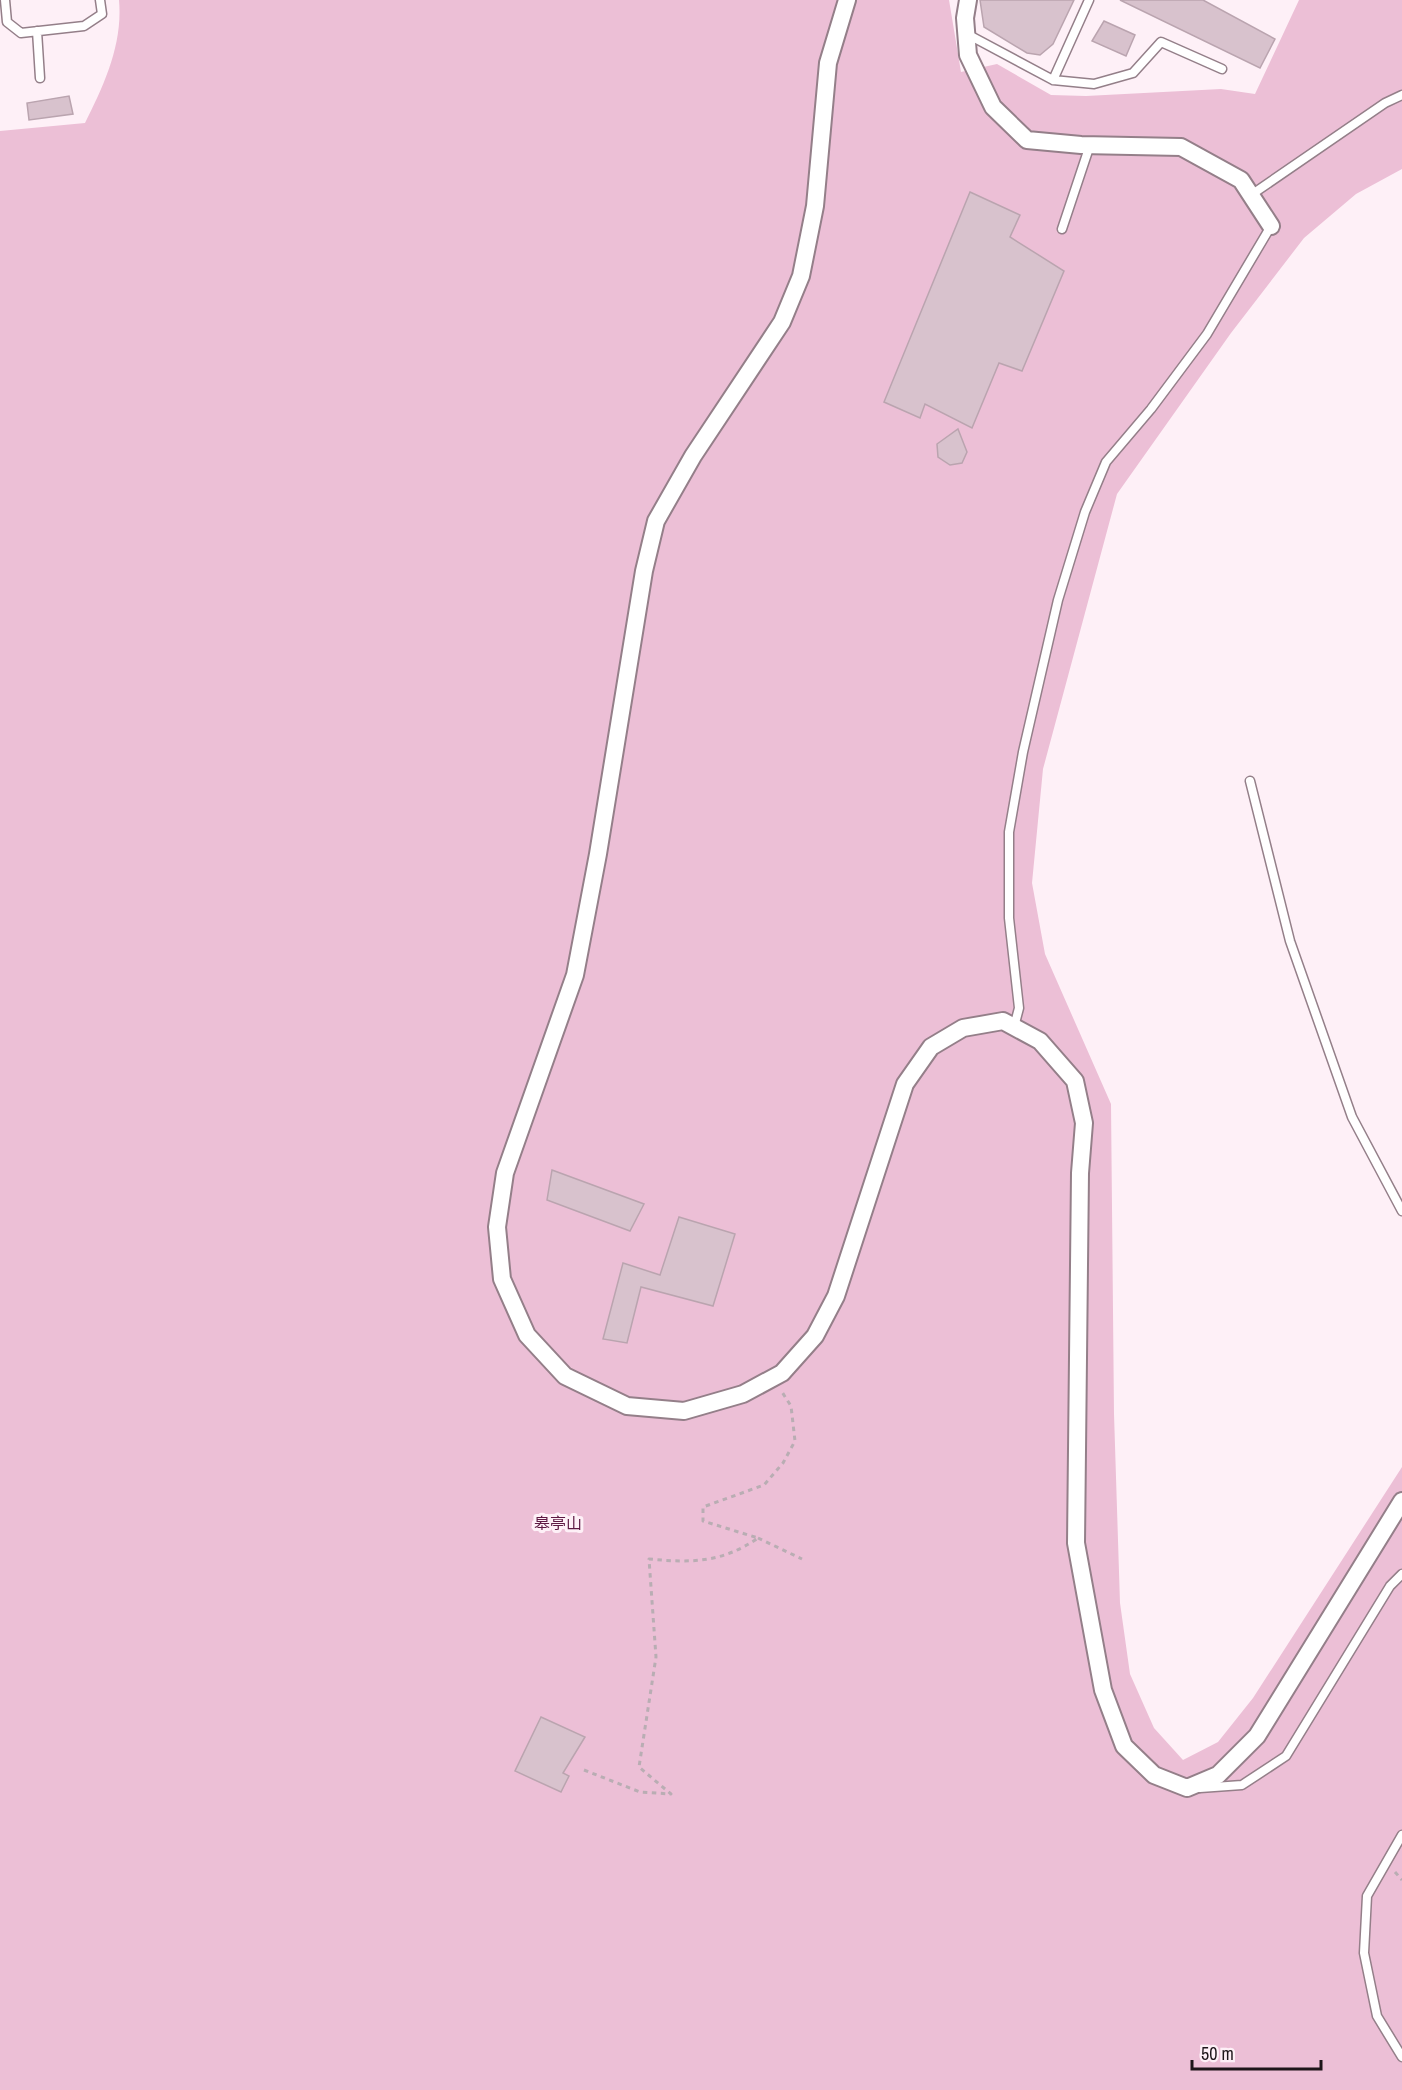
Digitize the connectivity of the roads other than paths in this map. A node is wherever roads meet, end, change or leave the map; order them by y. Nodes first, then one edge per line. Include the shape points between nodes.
1 (5, 0) edge
2 (100, 0) edge
3 (847, 0) edge
4 (968, 0) edge
5 (1089, 0) edge
6 (37, 31) junction
7 (966, 34) junction
8 (1222, 69) dead end
9 (40, 78) dead end
10 (1053, 80) junction
11 (1402, 95) edge
12 (1090, 145) junction
13 (1251, 195) junction
14 (1271, 226) joint
15 (1062, 229) dead end
16 (1250, 781) dead end
17 (1014, 1027) junction
18 (1402, 1211) edge
19 (1402, 1500) edge
20 (1402, 1574) edge
21 (1187, 1788) junction
22 (1402, 1835) edge
23 (1402, 2057) edge

1 - 6 lane via 7,22 21,33
2 - 6 lane via 102,14 84,26
3 - 17 street via 828,63 816,206 801,276 782,322 693,456 656,521 644,571 575,975 506,1173 497,1227 502,1280 528,1335 565,1376 627,1406 684,1411 743,1394 782,1373 815,1336 836,1296 904,1084 931,1047 963,1028 1003,1021
4 - 7 street
5 - 10 lane
6 - 9 lane
7 - 10 lane
7 - 12 street via 968,55 993,107 1027,140
8 - 10 lane via 1161,42 1133,73 1094,84
11 - 13 lane via 1384,103
12 - 13 street via 1181,147 1241,180
12 - 15 lane
13 - 14 street
14 - 17 lane via 1207,334 1151,410 1106,462 1085,512 1058,600 1009,832 1009,918 1019,1008
16 - 18 lane via 1290,941 1348,1106
17 - 21 street via 1040,1041 1075,1081 1084,1122 1080,1173 1076,1543 1102,1690 1124,1746 1154,1775
19 - 21 street via 1257,1736 1218,1775
20 - 21 lane via 1390,1586 1286,1756 1242,1785
22 - 23 lane via 1367,1896 1365,1953 1377,2016

